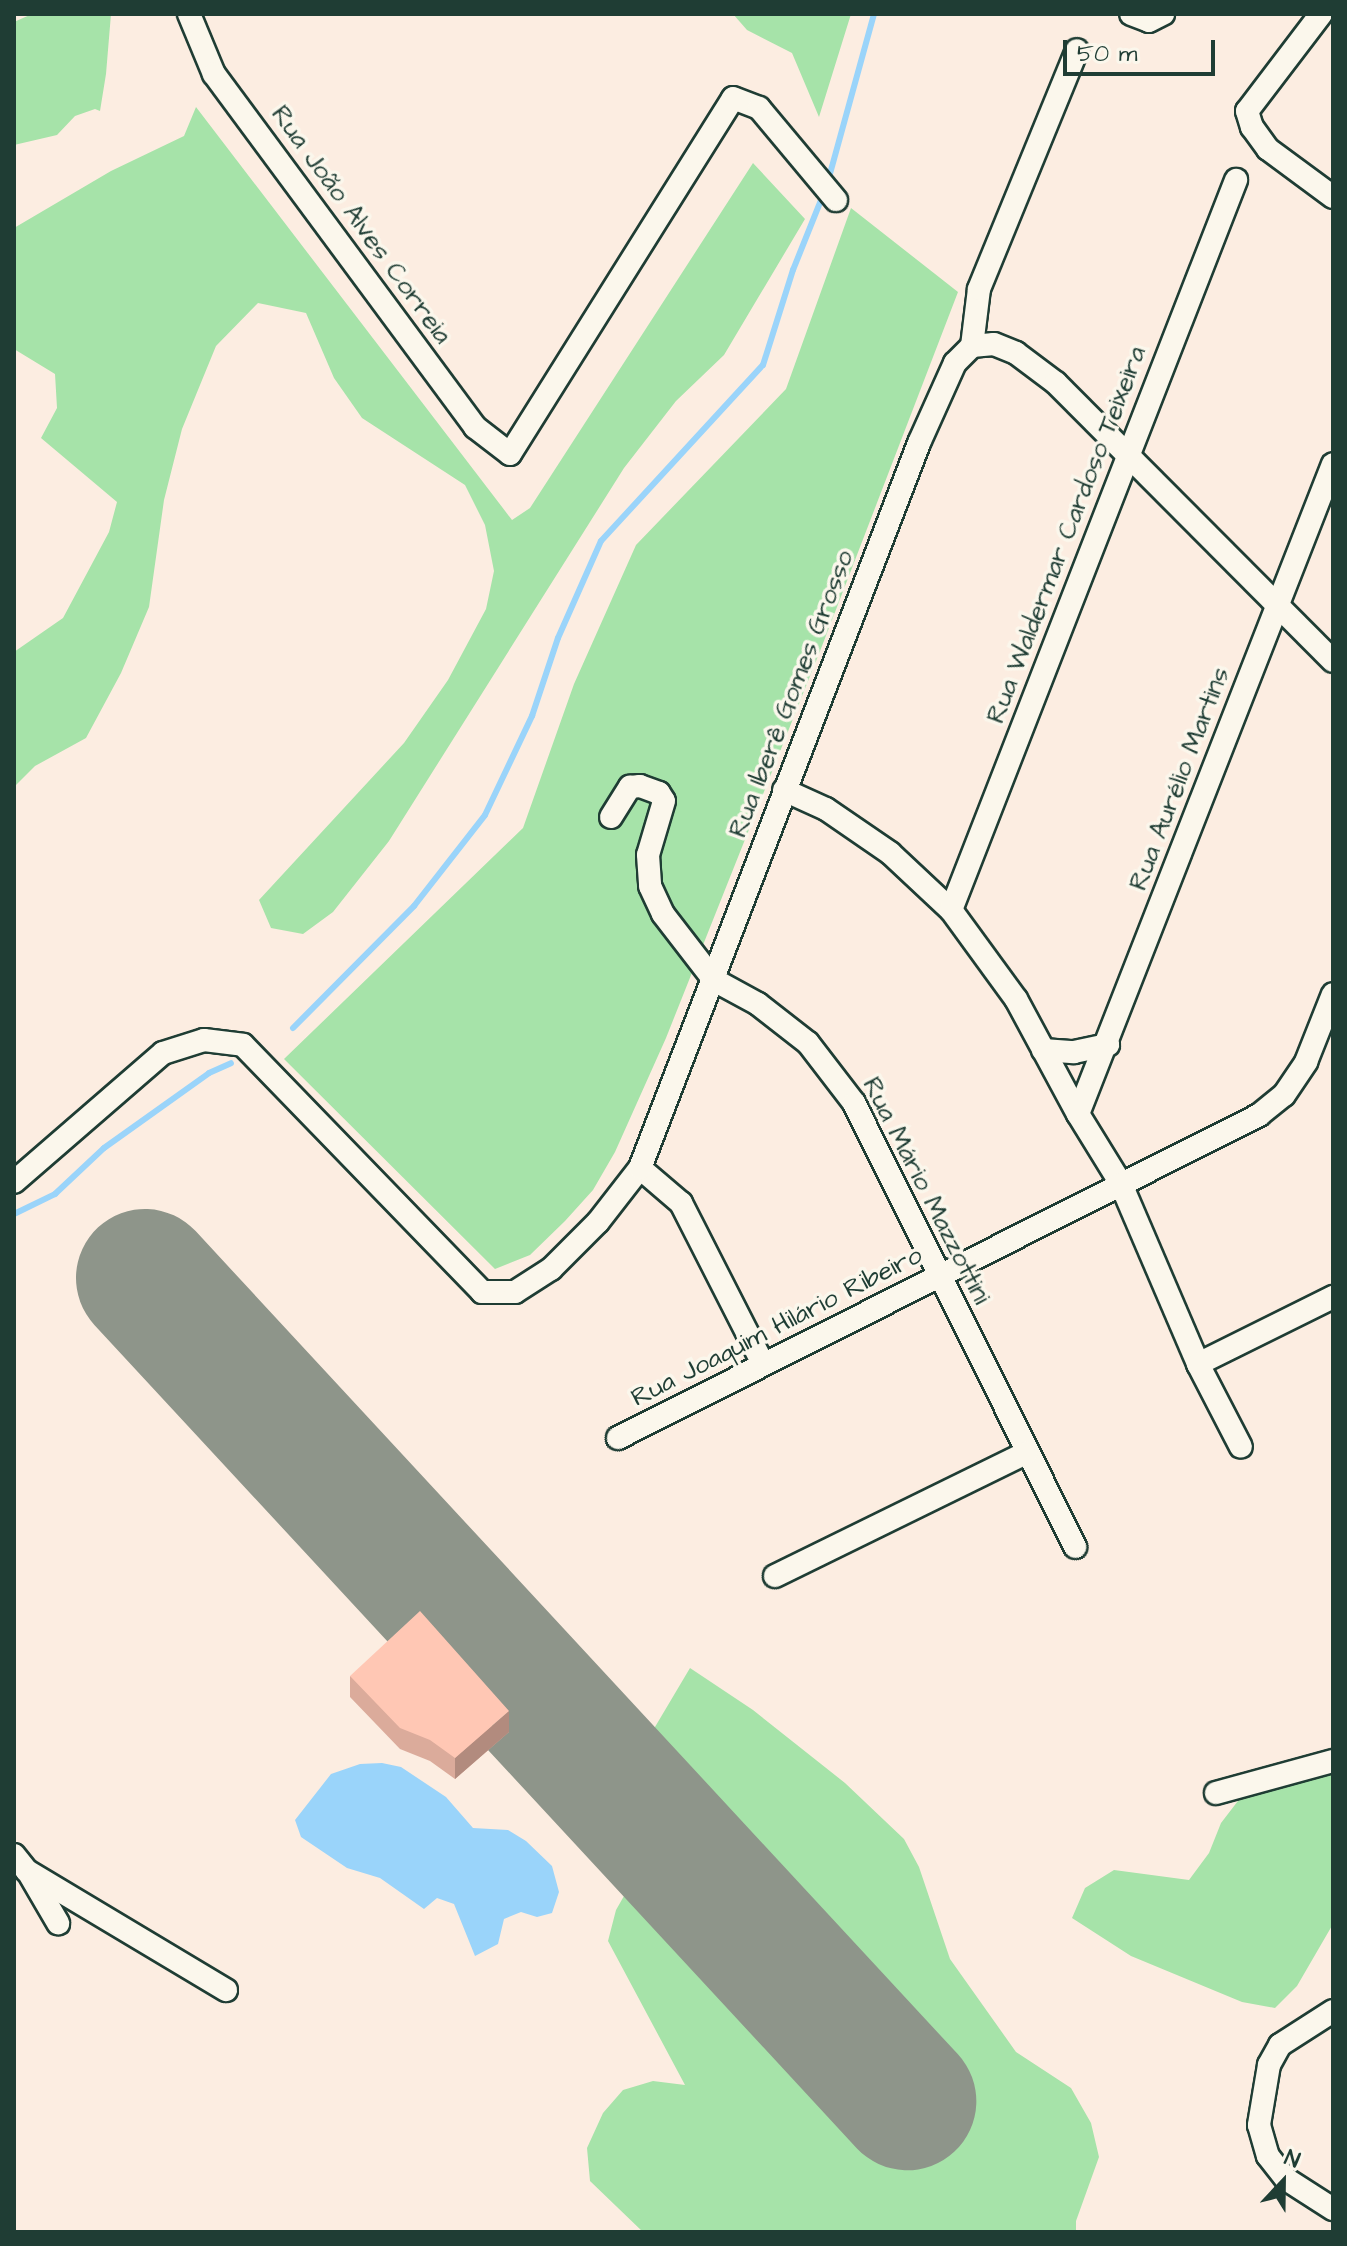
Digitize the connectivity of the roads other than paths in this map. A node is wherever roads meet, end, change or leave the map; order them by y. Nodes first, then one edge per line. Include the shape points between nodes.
1 (189, 14) edge
2 (1131, 14) edge
3 (1163, 14) edge
4 (1321, 14) edge
5 (1077, 50) dead end
6 (1236, 180) dead end
7 (1333, 197) edge
8 (836, 200) dead end
9 (972, 346) junction
10 (1126, 457) junction
11 (1333, 464) edge
12 (1279, 603) junction
13 (1333, 661) edge
14 (784, 790) junction
15 (611, 817) dead end
16 (951, 910) junction
17 (714, 980) junction
18 (1333, 994) edge
19 (1108, 1045) junction
20 (1043, 1050) junction
21 (1078, 1114) junction
22 (640, 1168) junction
23 (14, 1182) edge
24 (1121, 1184) junction
25 (940, 1275) junction
26 (1333, 1297) edge
27 (763, 1364) junction
28 (1198, 1364) junction
29 (618, 1438) dead end
30 (1241, 1447) dead end
31 (1026, 1453) junction
32 (1075, 1547) dead end
33 (775, 1576) dead end
34 (1333, 1761) edge
35 (1216, 1793) dead end
36 (20, 1863) edge
37 (58, 1923) dead end
38 (226, 1990) dead end
39 (1333, 2011) edge
40 (1333, 2209) edge

1 - 8 street, Rua João Alves Correia via 214,74 475,427 510,454 733,98 759,108
2 - 3 street via 1149,21
4 - 7 street via 1247,111 1268,149
5 - 9 street, Rua Iberê Gomes Grosso via 979,289
6 - 10 street, Rua Waldermar Cardoso Teixeira
9 - 10 street via 994,344 1016,353 1056,383
9 - 14 street, Rua Iberê Gomes Grosso via 955,363 919,443
10 - 12 street
10 - 16 street, Rua Waldermar Cardoso Teixeira
11 - 12 street, Rua Aurélio Martins
12 - 13 street
12 - 19 street, Rua Aurélio Martins
14 - 16 street via 826,809 890,853
14 - 17 street, Rua Iberê Gomes Grosso
15 - 17 street, Rua Mário Mazzottini via 630,787 659,793 664,801 648,855 650,886 663,914
16 - 20 street via 1016,999
17 - 22 street, Rua Iberê Gomes Grosso
17 - 25 street, Rua Mário Mazzottini via 758,1004 808,1043 854,1103
18 - 24 street, Rua Joaquim Hilário Ribeiro via 1306,1062 1284,1095 1259,1115
19 - 20 street via 1074,1052
19 - 21 street, Rua Aurélio Martins
20 - 21 street
21 - 24 street
22 - 23 street, Rua Iberê Gomes Grosso via 598,1222 551,1269 515,1292 482,1292 243,1045 204,1040 163,1053
22 - 27 street via 681,1203
24 - 25 street, Rua Joaquim Hilário Ribeiro
24 - 28 street
25 - 27 street, Rua Joaquim Hilário Ribeiro
25 - 31 street, Rua Mário Mazzottini
26 - 28 street
27 - 29 street, Rua Joaquim Hilário Ribeiro
28 - 30 street
31 - 32 street, Rua Mário Mazzottini
31 - 33 street
34 - 35 street
36 - 37 street
36 - 38 street
39 - 40 street via 1280,2045 1269,2065 1259,2125 1268,2156 1286,2179

